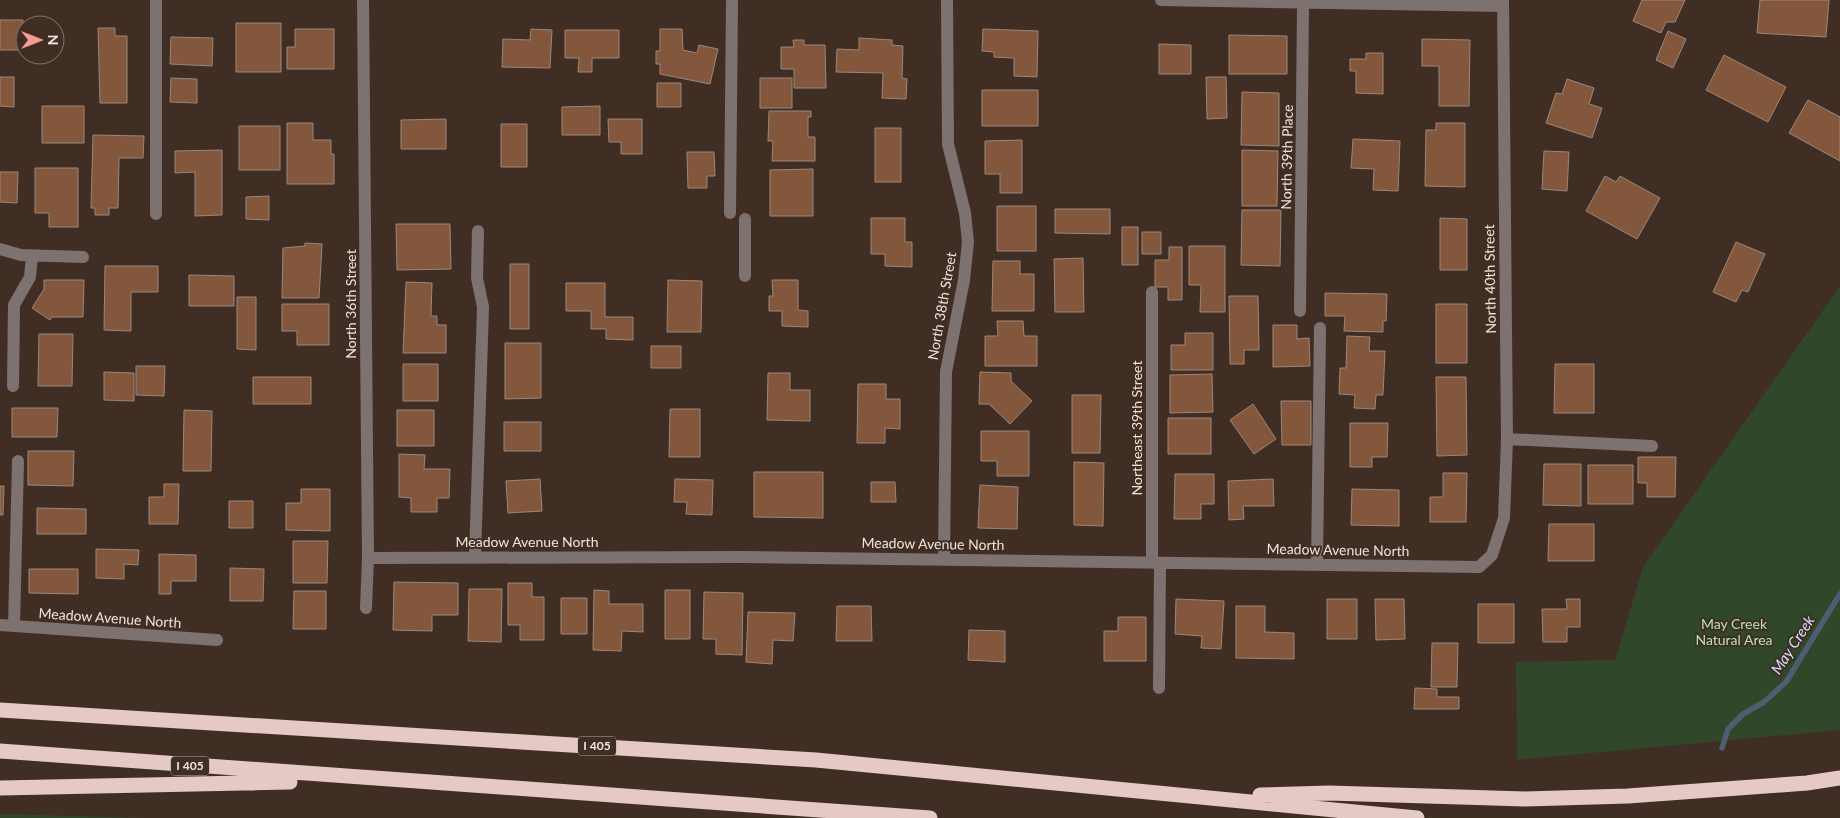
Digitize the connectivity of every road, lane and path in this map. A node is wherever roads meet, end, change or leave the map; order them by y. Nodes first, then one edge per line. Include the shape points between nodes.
1 (156, 0) edge
2 (363, 0) edge
3 (732, 0) edge
4 (947, 0) edge
5 (1161, 0) edge
6 (1503, 3) edge
7 (1303, 4) junction
8 (730, 213) dead end
9 (156, 214) dead end
10 (745, 219) dead end
11 (478, 230) dead end
12 (0, 249) edge
13 (32, 256) junction
14 (83, 257) dead end
15 (745, 276) dead end
16 (1152, 292) dead end
17 (1300, 311) dead end
18 (1320, 328) dead end
19 (13, 386) dead end
20 (1506, 439) junction
21 (1652, 446) dead end
22 (18, 461) dead end
23 (1492, 555) joint
24 (475, 557) junction
25 (368, 558) junction
26 (944, 559) junction
27 (1156, 563) junction
28 (1317, 565) junction
29 (366, 608) dead end
30 (0, 625) edge
31 (14, 626) junction
32 (217, 640) dead end
33 (1159, 688) dead end
34 (0, 710) edge
35 (0, 751) edge
36 (1840, 778) edge
37 (379, 780) junction
38 (0, 788) edge
39 (1192, 797) junction
40 (930, 818) edge
41 (1418, 818) edge

1 - 9 street
2 - 25 street, North 36th Street
3 - 8 street
4 - 26 street, North 38th Street via 948,144 965,213 968,242 946,372
5 - 7 street
6 - 7 street
6 - 20 street, North 40th Street
7 - 17 street, North 39th Place
10 - 15 street
11 - 24 street via 477,278 483,307
12 - 13 street
13 - 14 street
13 - 19 street via 30,277 13,311
16 - 27 street, Northeast 39th Street
18 - 28 street
20 - 21 street
20 - 23 street, North 40th Street via 1504,518
22 - 31 street
23 - 28 street, Meadow Avenue North via 1479,566 1469,568
24 - 25 street, Meadow Avenue North
24 - 26 street, Meadow Avenue North
25 - 29 street, North 36th Street
26 - 27 street, Meadow Avenue North
27 - 28 street, Meadow Avenue North
27 - 33 street, Northeast 39th Street
30 - 31 street, Meadow Avenue North
31 - 32 street, Meadow Avenue North
34 - 39 highway, I 405 via 816,760
35 - 37 highway, I 405
36 - 39 highway via 1628,796 1525,798 1329,793
37 - 38 highway
37 - 40 highway, I 405
39 - 41 highway, I 405

